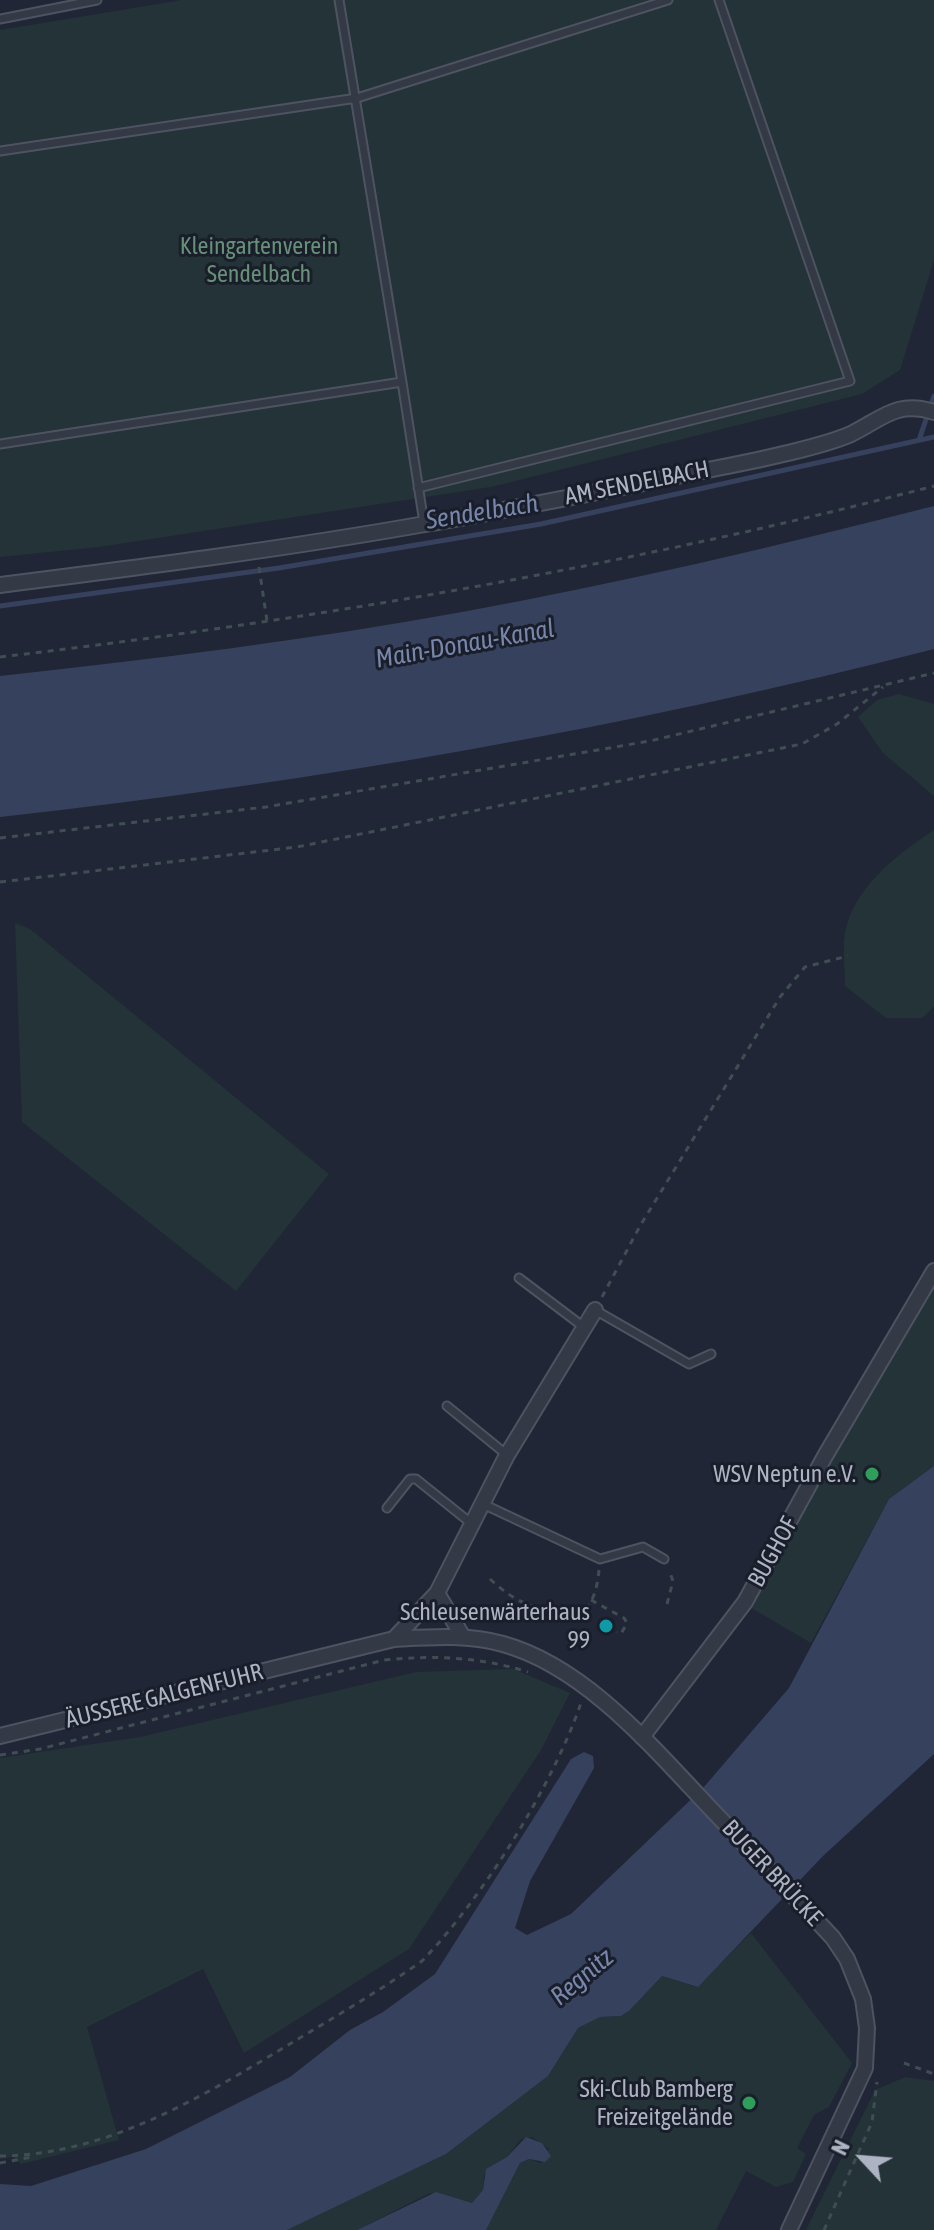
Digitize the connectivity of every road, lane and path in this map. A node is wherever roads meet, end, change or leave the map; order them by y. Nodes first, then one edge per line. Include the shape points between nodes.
1 (97, 0) edge
2 (339, 0) edge
3 (668, 0) edge
4 (719, 0) edge
5 (0, 19) edge
6 (357, 98) junction
7 (0, 151) edge
8 (402, 382) junction
9 (934, 412) edge
10 (0, 444) edge
11 (934, 486) edge
12 (418, 488) junction
13 (425, 525) junction
14 (259, 562) dead end
15 (0, 585) edge
16 (267, 621) junction
17 (0, 657) edge
18 (934, 673) edge
19 (886, 684) junction
20 (0, 838) edge
21 (0, 882) edge
22 (848, 956) dead end
23 (934, 1271) edge
24 (519, 1278) dead end
25 (595, 1310) junction
26 (585, 1328) junction
27 (711, 1354) dead end
28 (447, 1406) dead end
29 (507, 1455) junction
30 (483, 1504) junction
31 (387, 1508) dead end
32 (472, 1524) junction
33 (600, 1559) junction
34 (664, 1559) joint
35 (490, 1579) dead end
36 (437, 1593) junction
37 (591, 1600) junction
38 (667, 1604) dead end
39 (617, 1632) dead end
40 (463, 1637) junction
41 (394, 1639) junction
42 (538, 1675) dead end
43 (593, 1708) dead end
44 (0, 1736) edge
45 (642, 1737) junction
46 (0, 1755) edge
47 (904, 2063) dead end
48 (877, 2072) dead end
49 (934, 2074) edge
50 (39, 2155) junction
51 (0, 2156) edge
52 (0, 2163) edge
53 (789, 2230) edge
54 (824, 2230) edge

1 - 5 lane
2 - 6 lane
3 - 6 lane
4 - 12 lane via 850,381
6 - 7 lane
6 - 8 lane
8 - 10 lane
8 - 12 lane
9 - 13 street, AM SENDELBACH via 917,407 872,419 851,434 739,464
11 - 16 path via 663,550
12 - 13 lane
13 - 15 street, AM SENDELBACH
14 - 16 path
16 - 17 path
18 - 19 path
19 - 20 path via 650,741 266,807
19 - 21 path via 837,724 802,744 297,847
22 - 25 path via 805,967 780,997 640,1226
23 - 45 street, BUGHOF via 745,1602
24 - 26 lane
25 - 26 street
25 - 27 lane via 689,1364
26 - 29 street
28 - 29 lane
29 - 30 street
30 - 32 street
30 - 33 lane
31 - 32 lane via 410,1479 416,1479
32 - 36 street
33 - 34 lane via 643,1547
33 - 37 path
34 - 38 path via 673,1581
35 - 37 path via 510,1598 575,1617
36 - 40 street
36 - 41 street
37 - 39 path via 624,1618 627,1623 621,1634
40 - 41 street, ÄUSSERE GALGENFUHR
40 - 45 street, BUGER BRÜCKE via 533,1657 588,1690
41 - 44 street, ÄUSSERE GALGENFUHR
42 - 46 path via 465,1658 384,1660
43 - 50 path via 582,1698 570,1736 540,1795 449,1933 422,1961 192,2103
45 - 53 street, BUGER BRÜCKE via 833,1938 856,1980 867,2028 865,2068
47 - 49 path
48 - 54 path via 872,2122
50 - 51 path
50 - 52 path

